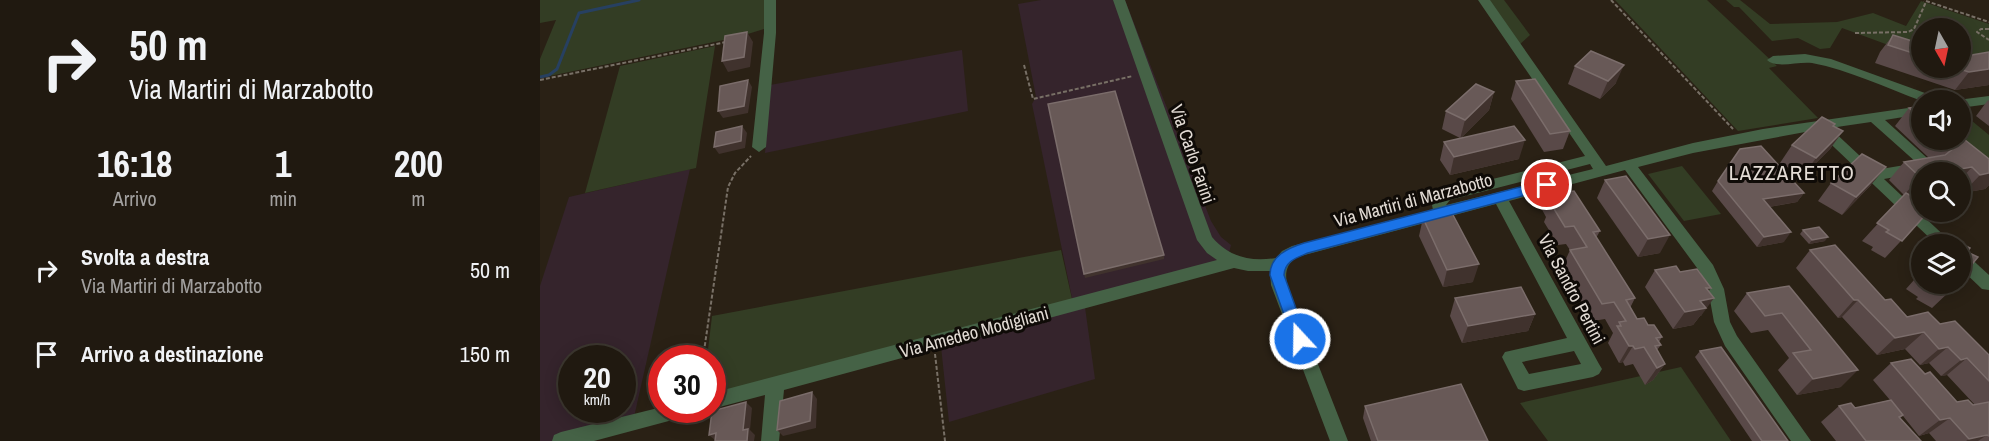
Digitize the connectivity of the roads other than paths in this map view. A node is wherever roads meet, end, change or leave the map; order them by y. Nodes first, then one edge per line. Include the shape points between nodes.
1 (770, 0) edge
2 (1119, 0) edge
3 (1484, 0) edge
4 (1773, 60) dead end
5 (1911, 93) edge
6 (1989, 100) edge
7 (1971, 102) edge
8 (1911, 112) edge
9 (1874, 117) junction
10 (1818, 125) junction
11 (759, 147) road end
12 (1593, 159) junction
13 (1629, 165) junction
14 (1603, 172) junction
15 (1872, 176) junction
16 (1499, 197) junction
17 (1441, 212) junction
18 (1935, 234) edge
19 (1234, 262) junction
20 (1279, 264) junction
21 (1971, 268) edge
22 (1988, 284) edge
23 (1578, 343) junction
24 (775, 385) junction
25 (726, 397) edge
26 (648, 418) edge
27 (561, 441) edge
28 (770, 441) edge
29 (1338, 441) edge
30 (1802, 441) edge

1 - 11 street
2 - 19 street, Via Carlo Farini via 1201,232 1210,247
3 - 12 street
4 - 5 street via 1805,58 1827,62
6 - 7 street
8 - 9 street, Via Martiri di Marzabotto
9 - 10 street, Via Martiri di Marzabotto
9 - 15 street via 1929,166
10 - 13 street, Via Martiri di Marzabotto via 1742,138
10 - 15 street
12 - 14 street
12 - 17 street via 1445,196 1439,205
13 - 14 street, Via Martiri di Marzabotto
13 - 30 street via 1707,269 1731,341
14 - 16 street, Via Martiri di Marzabotto
15 - 18 street
16 - 17 street, Via Martiri di Marzabotto
16 - 23 street, Via Sandro Pertini
17 - 20 street, Via Martiri di Marzabotto via 1304,248
19 - 20 street, Via Carlo Farini via 1255,267
19 - 24 street, Via Amedeo Modigliani
20 - 29 street via 1279,285
21 - 22 street
23 - 23 street, Via Sandro Pertini via 1510,357 1524,383 1593,369
24 - 25 street, Via Amedeo Modigliani
24 - 28 street
26 - 27 street

